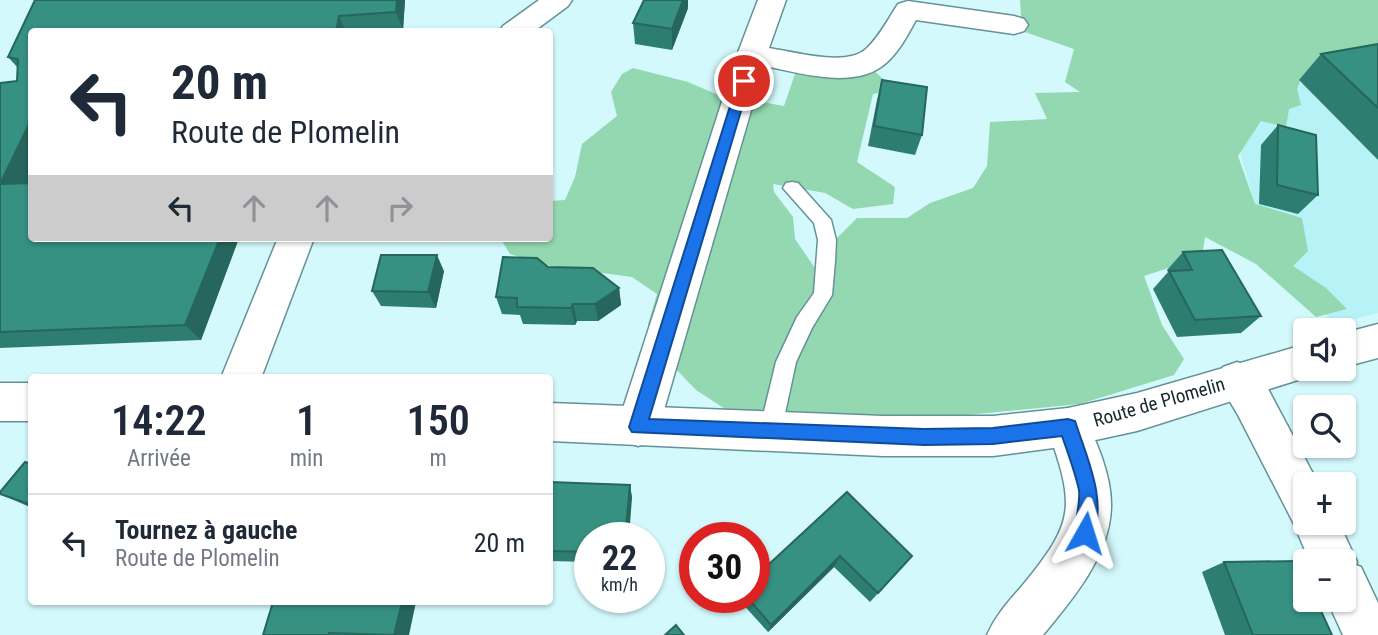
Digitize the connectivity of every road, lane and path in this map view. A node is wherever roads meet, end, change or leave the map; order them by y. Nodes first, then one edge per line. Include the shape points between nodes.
1 (558, 0) edge
2 (772, 0) edge
3 (1014, 25) dead end
4 (519, 28) edge
5 (752, 55) junction
6 (792, 188) dead end
7 (294, 242) edge
8 (1378, 341) edge
9 (1356, 347) edge
10 (1293, 364) edge
11 (243, 374) edge
12 (1237, 380) junction
13 (0, 402) edge
14 (28, 402) edge
15 (553, 422) edge
16 (638, 427) junction
17 (1068, 427) junction
18 (770, 432) junction
19 (1293, 480) edge
20 (1356, 610) edge
21 (1012, 635) edge
22 (1368, 635) edge

1 - 4 street
2 - 5 street
3 - 5 street via 908,10 882,50 863,65 841,67
5 - 16 street
6 - 18 lane via 822,220 826,261 822,295 786,362
7 - 11 street
8 - 9 street
10 - 12 street, Route de Plomelin
12 - 17 street, Route de Plomelin via 1137,412
12 - 19 street
13 - 14 street
15 - 16 street, Route de Plomelin
16 - 18 street, Route de Plomelin
17 - 18 street, Route de Plomelin via 993,436
17 - 21 street via 1088,489 1085,533
20 - 22 street

